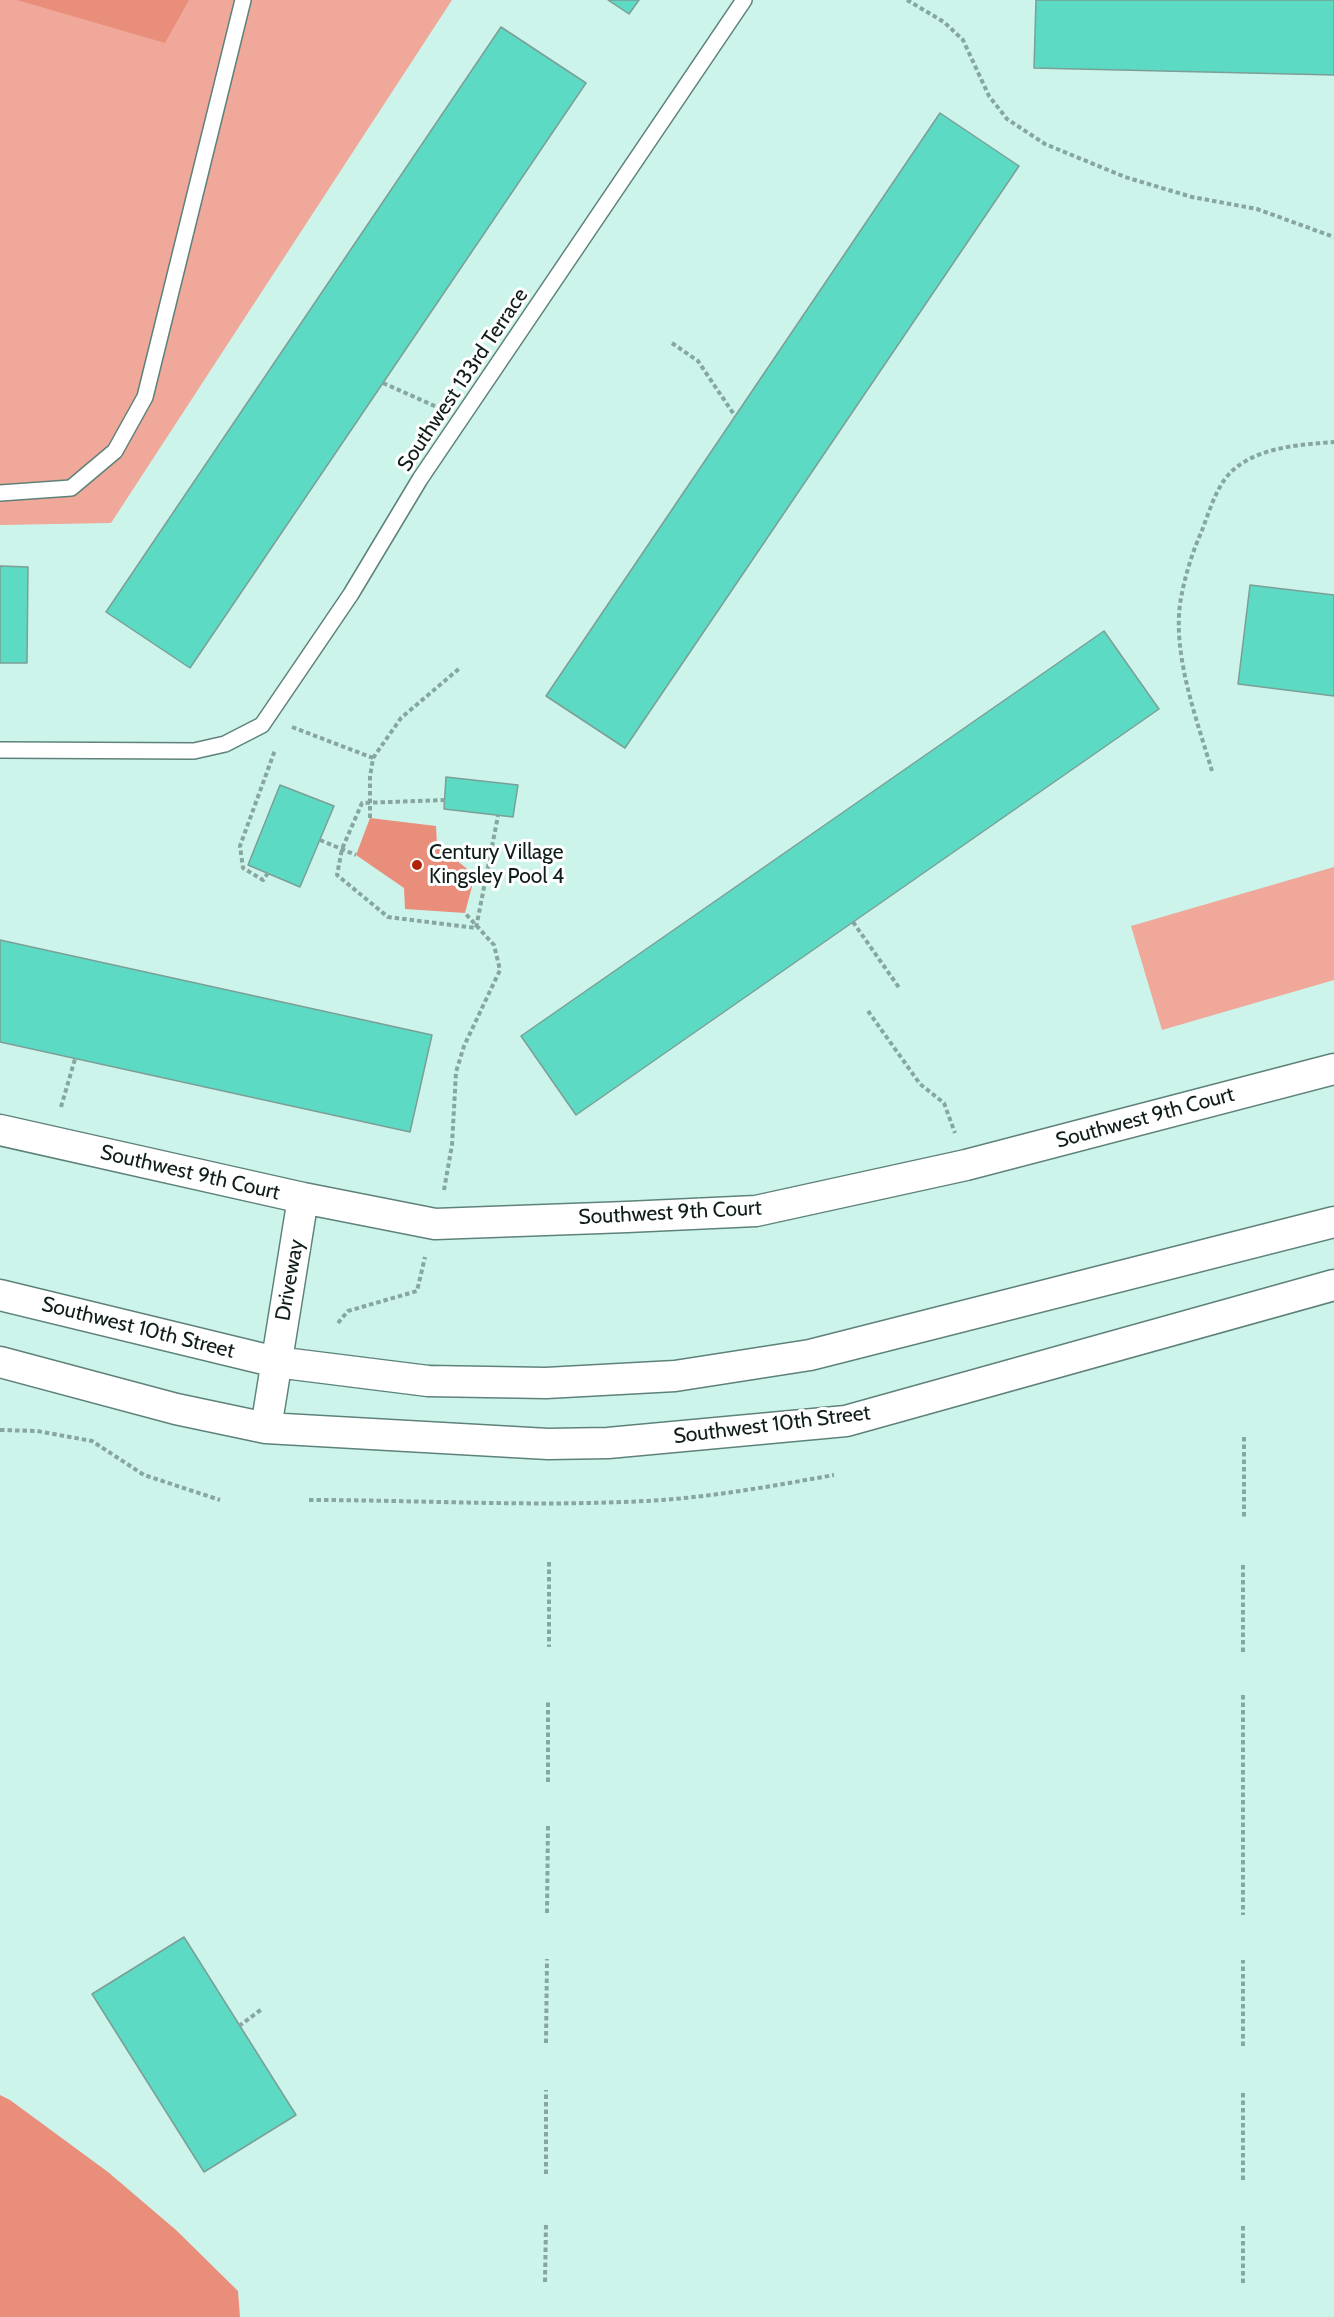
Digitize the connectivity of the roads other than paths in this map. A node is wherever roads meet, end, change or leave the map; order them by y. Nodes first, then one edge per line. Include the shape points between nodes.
1 (243, 0) edge
2 (744, 0) edge
3 (0, 493) edge
4 (0, 750) edge
5 (1334, 1069) edge
6 (0, 1130) edge
7 (303, 1198) junction
8 (1334, 1222) edge
9 (1334, 1285) edge
10 (0, 1295) edge
11 (0, 1362) edge
12 (276, 1362) junction
13 (266, 1428) junction

1 - 3 lane via 145,397 115,451 72,488
2 - 4 lane, Southwest 133rd Terrace via 420,479 351,594 262,725 225,744 194,751
5 - 7 street, Southwest 9th Court via 966,1165 744,1212 435,1224
6 - 7 street, Southwest 9th Court
7 - 12 street, Driveway
8 - 12 street, Southwest 10th Street via 810,1355 675,1376 546,1383 428,1381
9 - 13 street, Southwest 10th Street via 846,1421 608,1443 548,1444
10 - 12 street, Southwest 10th Street
11 - 13 street, Southwest 10th Street via 176,1409
12 - 13 street

